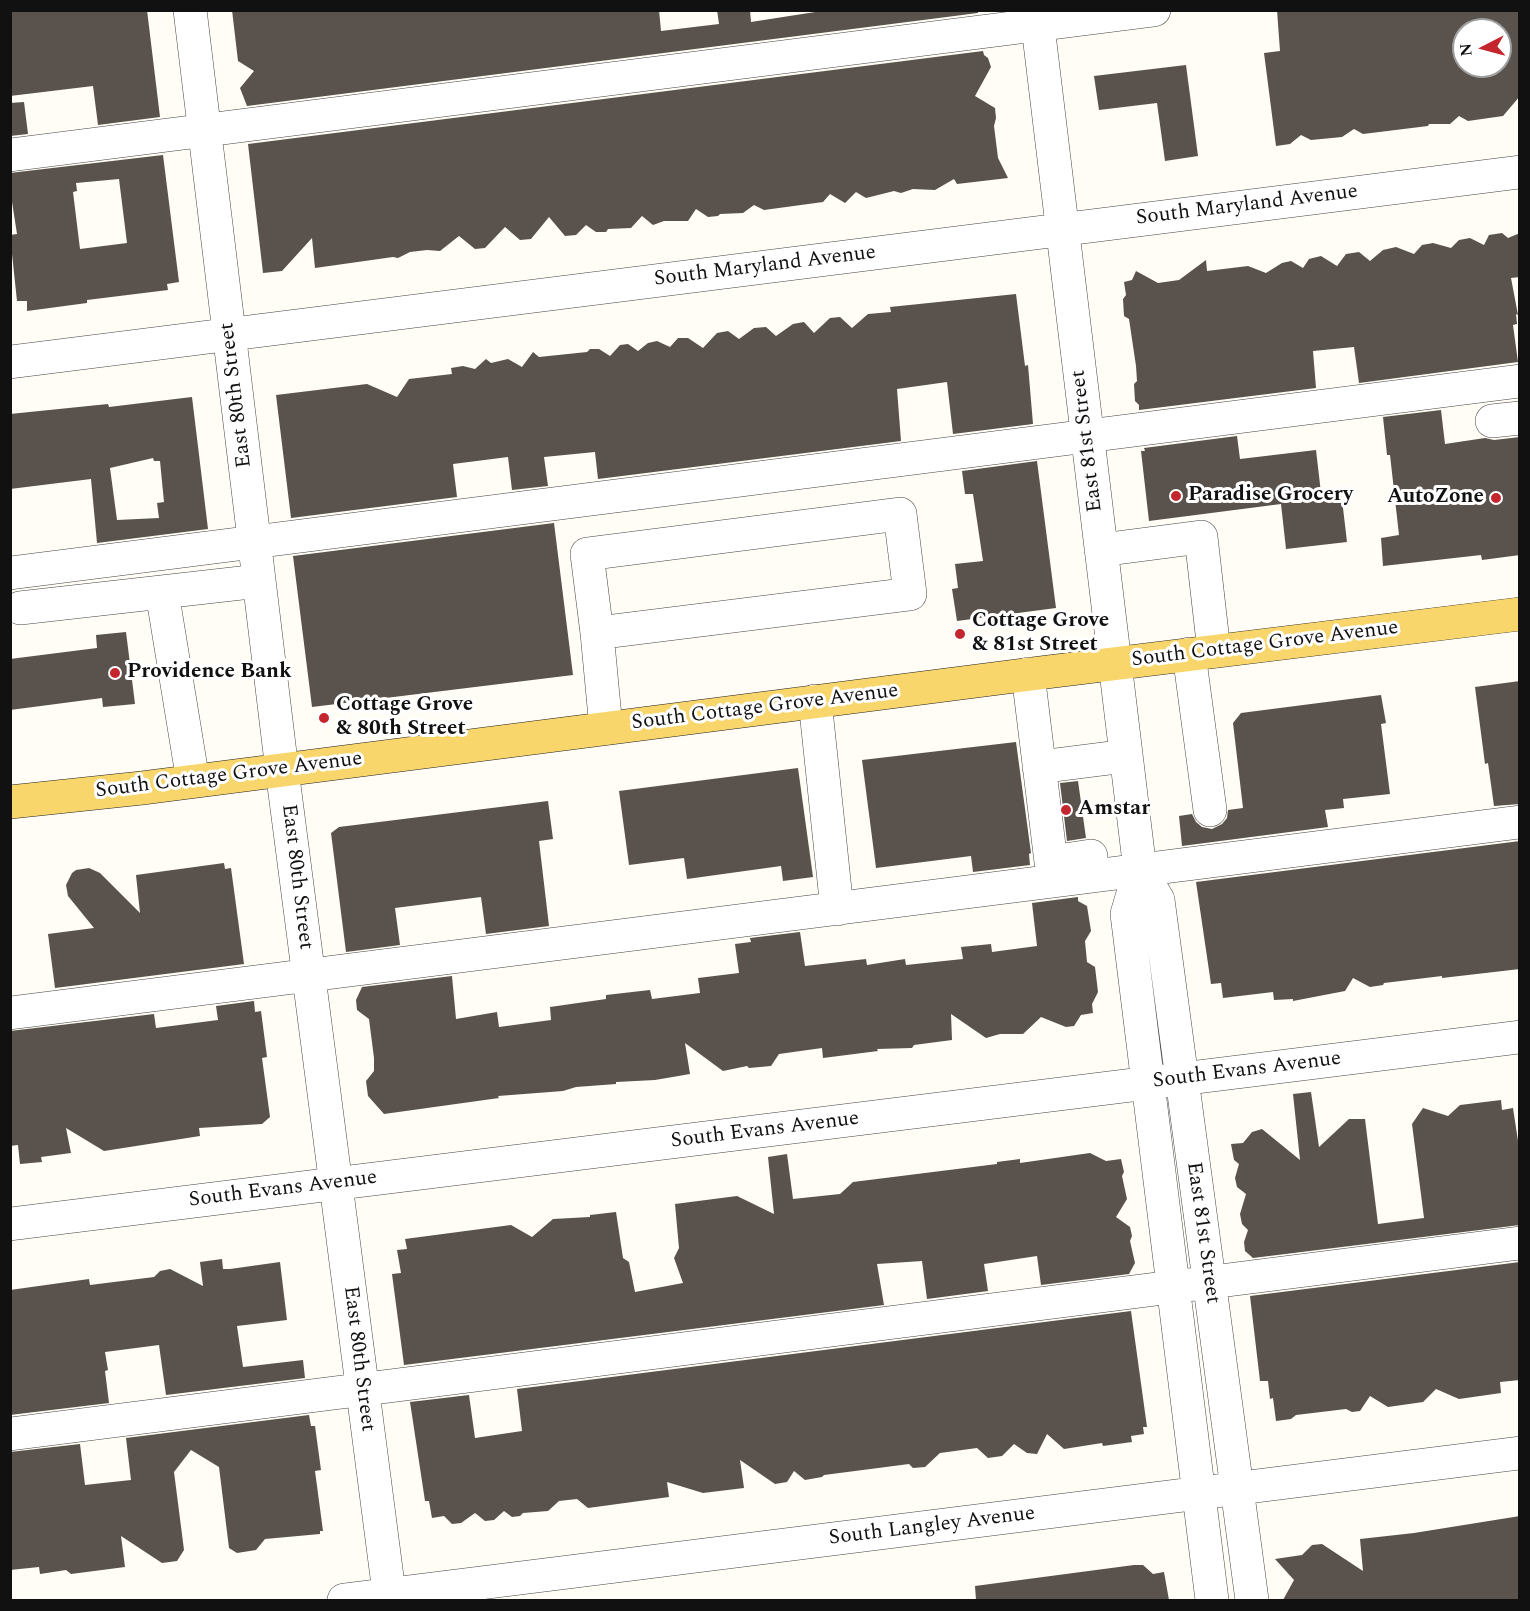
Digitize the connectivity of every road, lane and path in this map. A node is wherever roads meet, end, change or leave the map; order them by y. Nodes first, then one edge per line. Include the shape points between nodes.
1 (190, 10) edge
2 (1154, 10) edge
3 (1037, 18) edge
4 (205, 130) junction
5 (10, 155) edge
6 (1520, 172) edge
7 (1062, 229) junction
8 (229, 334) junction
9 (10, 362) edge
10 (1520, 381) edge
11 (1087, 436) junction
12 (254, 543) junction
13 (1101, 550) junction
14 (10, 573) edge
15 (259, 581) junction
16 (162, 592) junction
17 (20, 608) dead end
18 (1520, 614) edge
19 (597, 633) junction
20 (1202, 652) junction
21 (1115, 663) junction
22 (1028, 674) junction
23 (815, 701) junction
24 (606, 728) junction
25 (1126, 756) junction
26 (1039, 766) junction
27 (282, 770) junction
28 (193, 781) junction
29 (10, 802) edge
30 (1210, 810) dead end
31 (1520, 822) edge
32 (1139, 860) junction
33 (837, 909) junction
34 (308, 976) junction
35 (10, 1013) edge
36 (1520, 1037) edge
37 (1181, 1079) junction
38 (1149, 1083) junction
39 (335, 1184) junction
40 (10, 1224) edge
41 (1520, 1243) edge
42 (1209, 1281) junction
43 (1173, 1286) junction
44 (362, 1390) junction
45 (10, 1434) edge
46 (1520, 1453) edge
47 (1238, 1488) junction
48 (1198, 1493) junction
49 (389, 1598) edge
50 (344, 1600) edge
51 (1212, 1600) edge
52 (1252, 1600) edge

1 - 4 street, East 80th Street
2 - 3 street
3 - 4 street
3 - 7 street, East 81st Street
4 - 5 street
4 - 8 street, East 80th Street
6 - 7 street, South Maryland Avenue
7 - 8 street, South Maryland Avenue
7 - 11 street, East 81st Street
8 - 9 street, South Maryland Avenue
8 - 12 street, East 80th Street
10 - 11 street
11 - 12 street
11 - 13 street, East 81st Street
12 - 14 street
12 - 15 street, East 80th Street
13 - 20 street via 1201,537
13 - 21 street, East 81st Street
15 - 16 street
15 - 27 street, East 80th Street
16 - 17 street
16 - 28 street
18 - 20 main road, South Cottage Grove Avenue
19 - 19 street via 910,594 900,514 587,554
19 - 24 street
20 - 21 main road, South Cottage Grove Avenue
20 - 30 street
21 - 22 main road, South Cottage Grove Avenue
21 - 25 street, East 81st Street
22 - 23 main road, South Cottage Grove Avenue
22 - 26 street
23 - 24 main road, South Cottage Grove Avenue
23 - 33 street
24 - 27 main road, South Cottage Grove Avenue
25 - 26 street
25 - 32 street, East 81st Street
26 - 32 street via 1051,861
27 - 28 main road, South Cottage Grove Avenue
27 - 34 street, East 80th Street
28 - 29 main road, South Cottage Grove Avenue
31 - 32 street
32 - 33 street
32 - 37 street, East 81st Street via 1158,900
32 - 38 street, East 81st Street via 1126,914
33 - 34 street
34 - 35 street
34 - 39 street, East 80th Street
36 - 37 street, South Evans Avenue
37 - 38 street, South Evans Avenue
37 - 42 street, East 81st Street
38 - 39 street, South Evans Avenue
38 - 43 street, East 81st Street
39 - 40 street, South Evans Avenue
39 - 44 street, East 80th Street
41 - 42 street
42 - 43 street
42 - 47 street, East 81st Street
43 - 44 street
43 - 48 street, East 81st Street
44 - 45 street
44 - 49 street, East 80th Street
46 - 47 street, South Langley Avenue
47 - 48 street, South Langley Avenue
47 - 52 street, East 81st Street
48 - 49 street, South Langley Avenue
48 - 51 street, East 81st Street
49 - 50 street, South Langley Avenue

